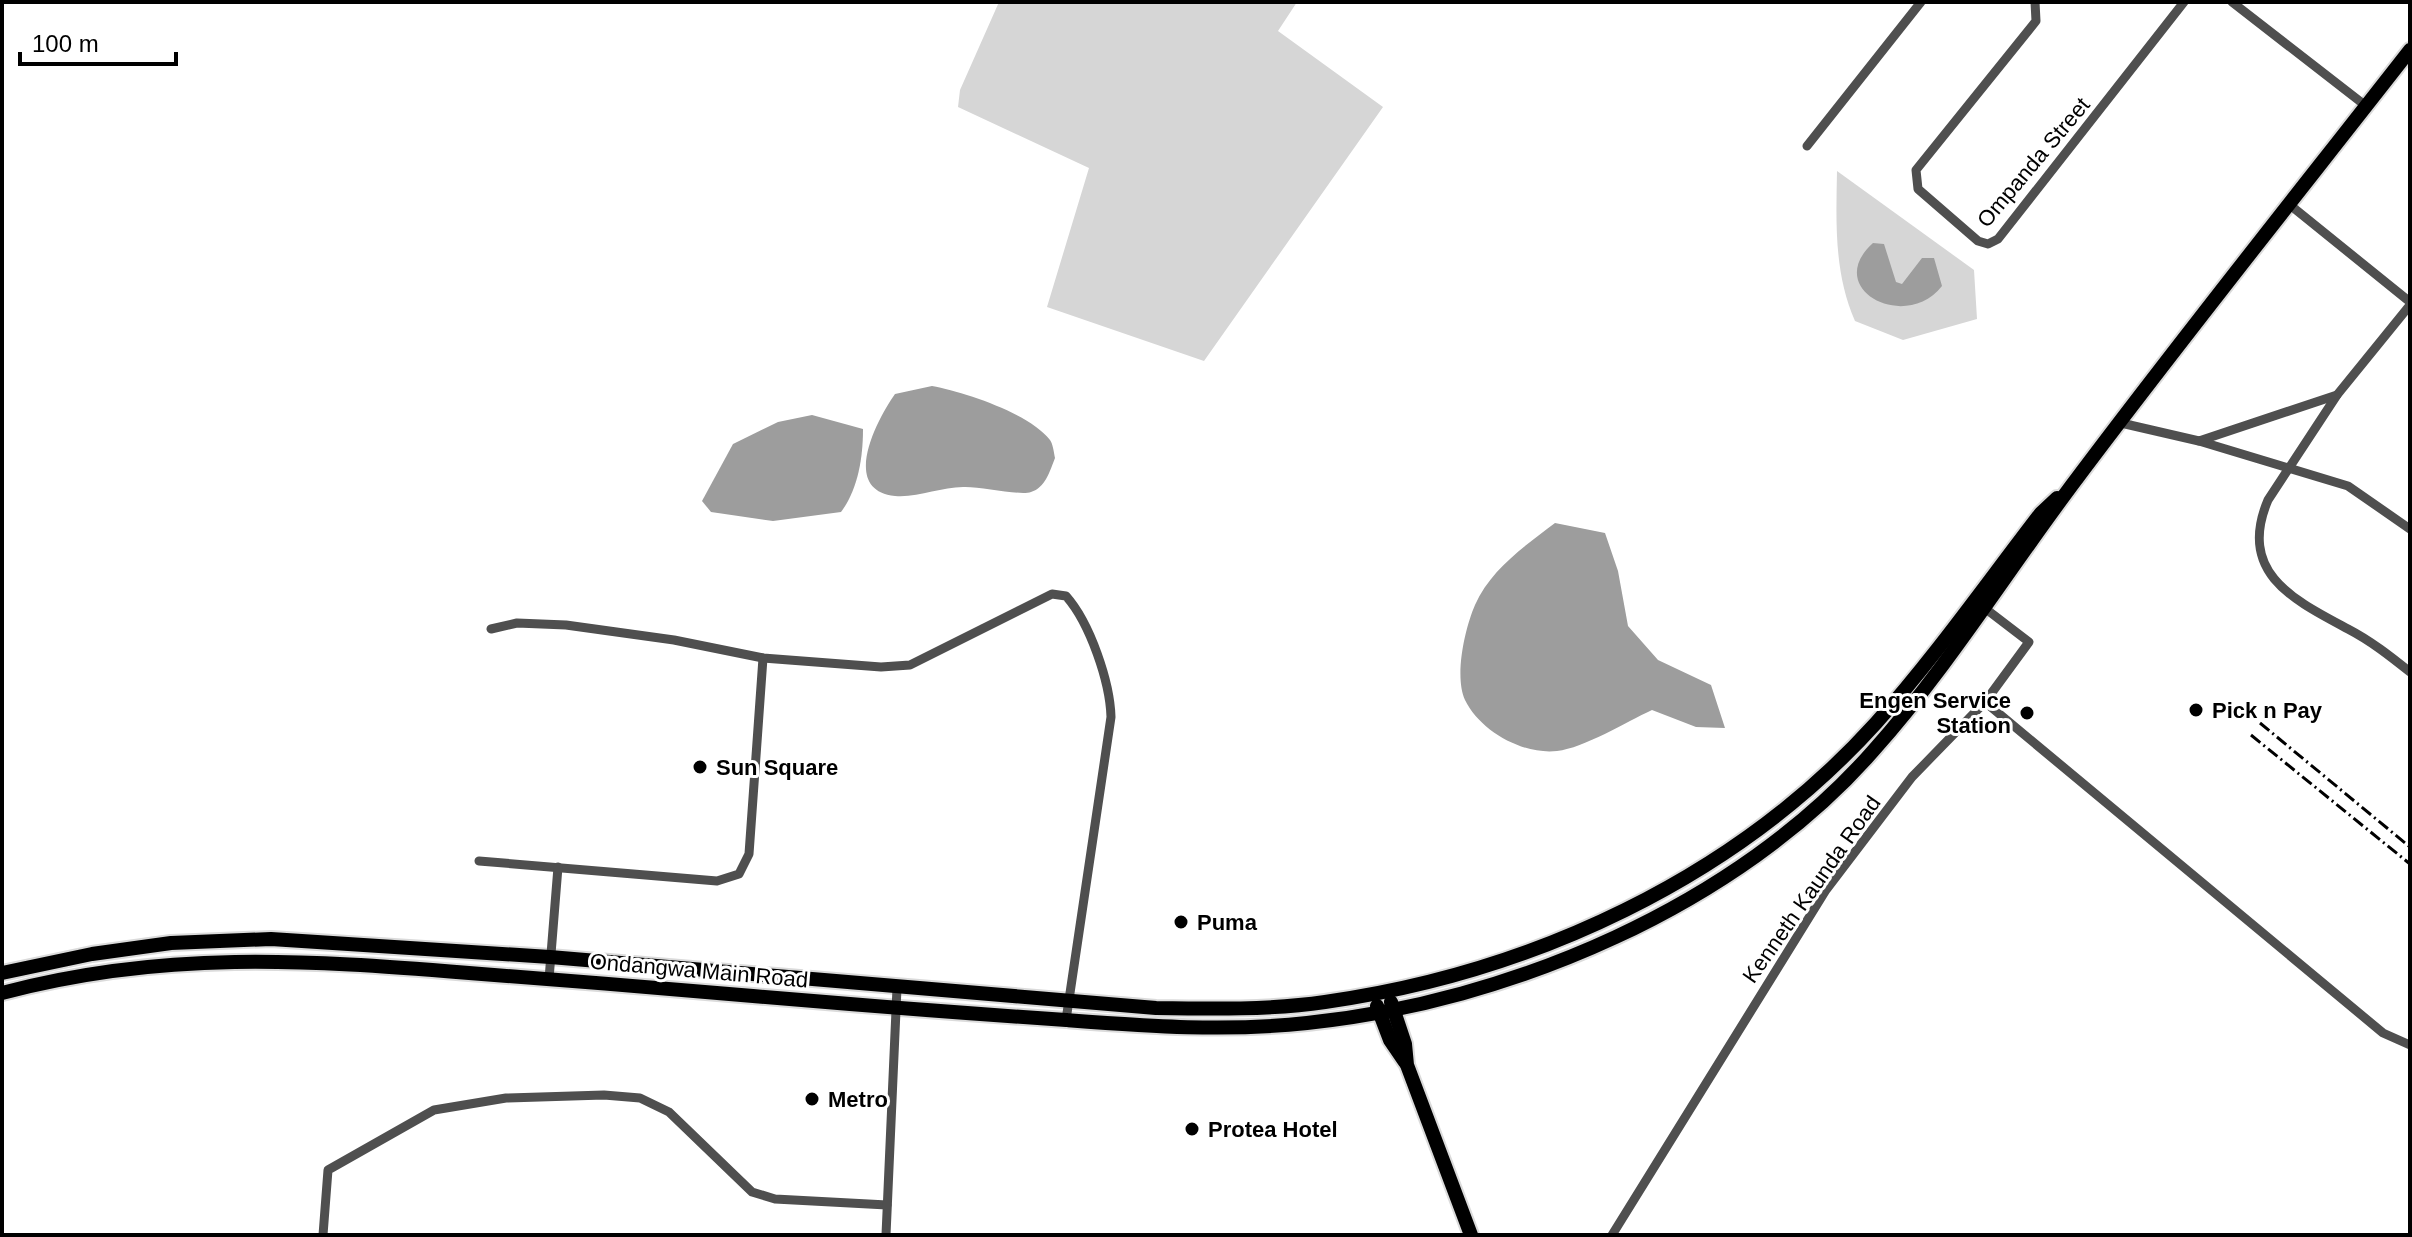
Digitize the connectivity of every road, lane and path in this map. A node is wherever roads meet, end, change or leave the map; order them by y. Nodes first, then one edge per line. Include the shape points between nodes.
1 (1921, 2) edge
2 (2035, 2) edge
3 (2184, 2) edge
4 (2232, 2) edge
5 (2410, 50) edge
6 (2366, 106) junction
7 (1807, 146) dead end
8 (2290, 205) junction
9 (2410, 303) edge
10 (2337, 395) junction
11 (2121, 423) junction
12 (2199, 441) junction
13 (2290, 470) junction
14 (2410, 529) edge
15 (1979, 604) junction
16 (491, 629) dead end
17 (763, 658) junction
18 (2410, 672) edge
19 (1985, 702) junction
20 (479, 861) dead end
21 (558, 867) junction
22 (550, 957) junction
23 (2, 973) edge
24 (549, 979) junction
25 (897, 988) junction
26 (2, 993) edge
27 (1380, 993) junction
28 (1068, 1001) junction
29 (896, 1008) junction
30 (1386, 1012) junction
31 (1066, 1020) junction
32 (2410, 1045) edge
33 (887, 1205) junction
34 (323, 1235) edge
35 (886, 1235) edge
36 (1471, 1235) edge
37 (1612, 1235) edge

1 - 7 street
2 - 3 street, Ompanda Street via 2036,21 1916,170 1918,189 1988,244 1998,239
4 - 6 street
5 - 6 main road
6 - 8 main road
8 - 9 street
8 - 11 main road
9 - 10 street
10 - 12 street
10 - 13 street
11 - 12 street
11 - 15 main road
12 - 13 street
13 - 14 street via 2348,486
13 - 18 street via 2260,519 2264,563 2290,598 2374,644
15 - 19 street, Kenneth Kaunda Road via 2029,642
15 - 27 main road, Ondangwa Main Road via 1836,763 1705,864 1599,922 1522,955
15 - 30 main road, Ondangwa Main Road via 1873,752 1786,834 1700,890 1598,944 1476,990
16 - 17 street via 517,623 566,625
17 - 21 street via 749,854 739,874 717,881
17 - 28 street via 910,665 1052,594 1066,596 1110,689 1111,717
19 - 32 street via 2383,1033
19 - 37 street, Kenneth Kaunda Road via 1912,777 1826,890
20 - 21 street
21 - 22 street
22 - 23 main road, Ondangwa Main Road via 229,940 92,954
22 - 24 street
22 - 25 main road, Ondangwa Main Road
24 - 26 main road, Ondangwa Main Road via 235,960 136,967
24 - 29 main road, Ondangwa Main Road
25 - 28 main road, Ondangwa Main Road
25 - 29 street
27 - 28 main road, Ondangwa Main Road via 1322,1003 1211,1009
27 - 30 main road
28 - 31 street
29 - 31 main road, Ondangwa Main Road
29 - 33 street
30 - 31 main road, Ondangwa Main Road via 1212,1029
30 - 36 main road via 1390,1040 1407,1065
33 - 34 street via 775,1199 752,1192 669,1112 640,1098 506,1098 434,1110 328,1170
33 - 35 street

